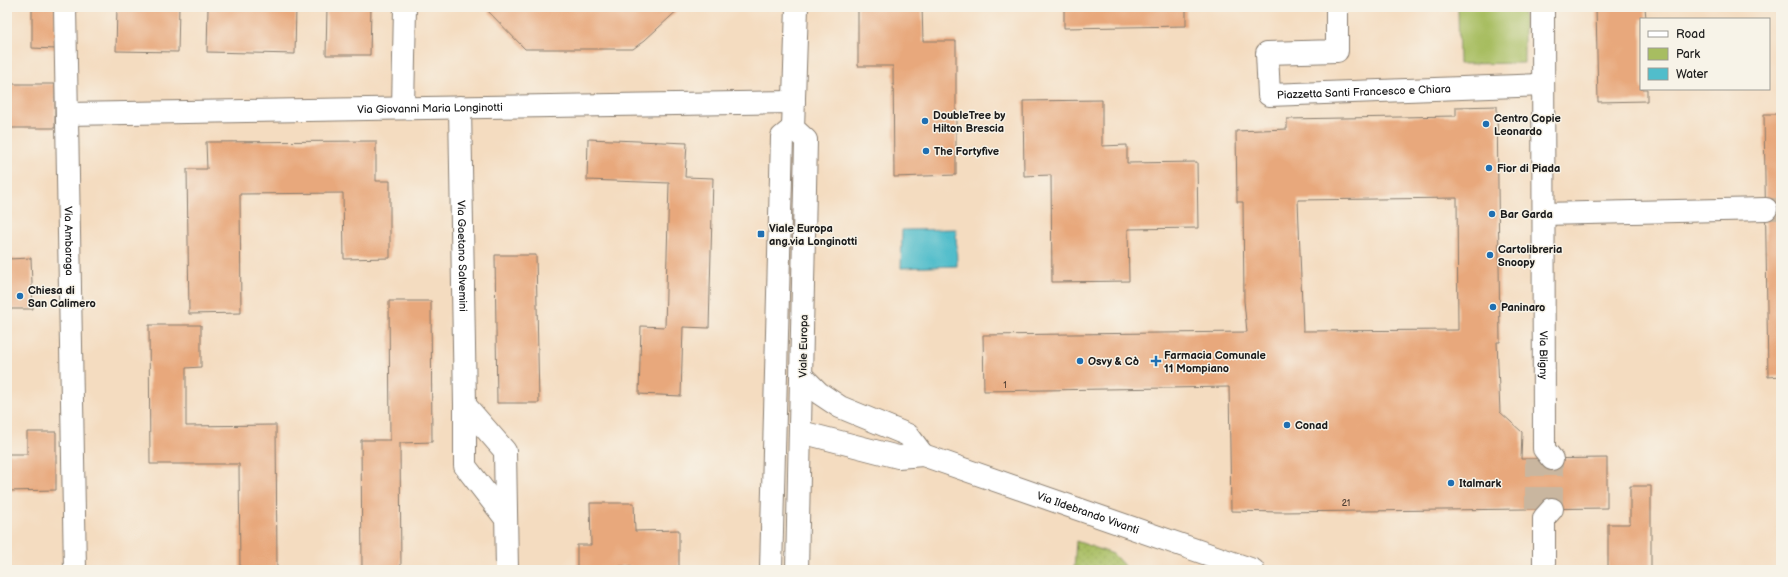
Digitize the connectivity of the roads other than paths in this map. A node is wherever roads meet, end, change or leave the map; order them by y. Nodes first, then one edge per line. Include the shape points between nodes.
1 (65, 7) edge
2 (405, 7) edge
3 (797, 7) edge
4 (1337, 7) edge
5 (1543, 7) edge
6 (1543, 85) junction
7 (794, 102) junction
8 (460, 107) junction
9 (403, 108) junction
10 (67, 114) junction
11 (793, 128) junction
12 (1766, 210) tunnel mouth
13 (1543, 214) junction
14 (778, 321) junction
15 (802, 376) junction
16 (465, 405) junction
17 (801, 432) junction
18 (923, 455) junction
19 (1544, 456) tunnel mouth
20 (1544, 512) tunnel mouth
21 (506, 519) junction
22 (75, 570) edge
23 (507, 570) edge
24 (771, 570) edge
25 (797, 570) edge
26 (1253, 570) edge
27 (1544, 570) edge

1 - 10 street, Via Ambaraga
2 - 9 street
3 - 7 street
4 - 6 street, Piazzetta Santi Francesco e Chiara via 1337,51 1267,53 1269,95
5 - 6 street, Via Bligny
6 - 13 street, Via Bligny
7 - 8 street, Via Giovanni Maria Longinotti
7 - 11 street
8 - 9 street, Via Giovanni Maria Longinotti
8 - 16 street, Via Gaetano Salvemini
9 - 10 street, Via Giovanni Maria Longinotti
10 - 22 street, Via Ambaraga
11 - 14 street via 782,137
11 - 15 street, Viale Europa via 806,140
12 - 13 street
13 - 19 street, Via Bligny
14 - 17 street via 788,339 785,411 793,426
14 - 24 street
15 - 17 street, Viale Europa
15 - 18 street via 819,393 840,407 908,435
16 - 21 street, Via Gaetano Salvemini via 465,466
16 - 21 street via 505,451
17 - 18 street, Via Ildebrando Vivanti via 898,457
17 - 25 street, Viale Europa
18 - 26 street, Via Ildebrando Vivanti
20 - 27 street
21 - 23 street

